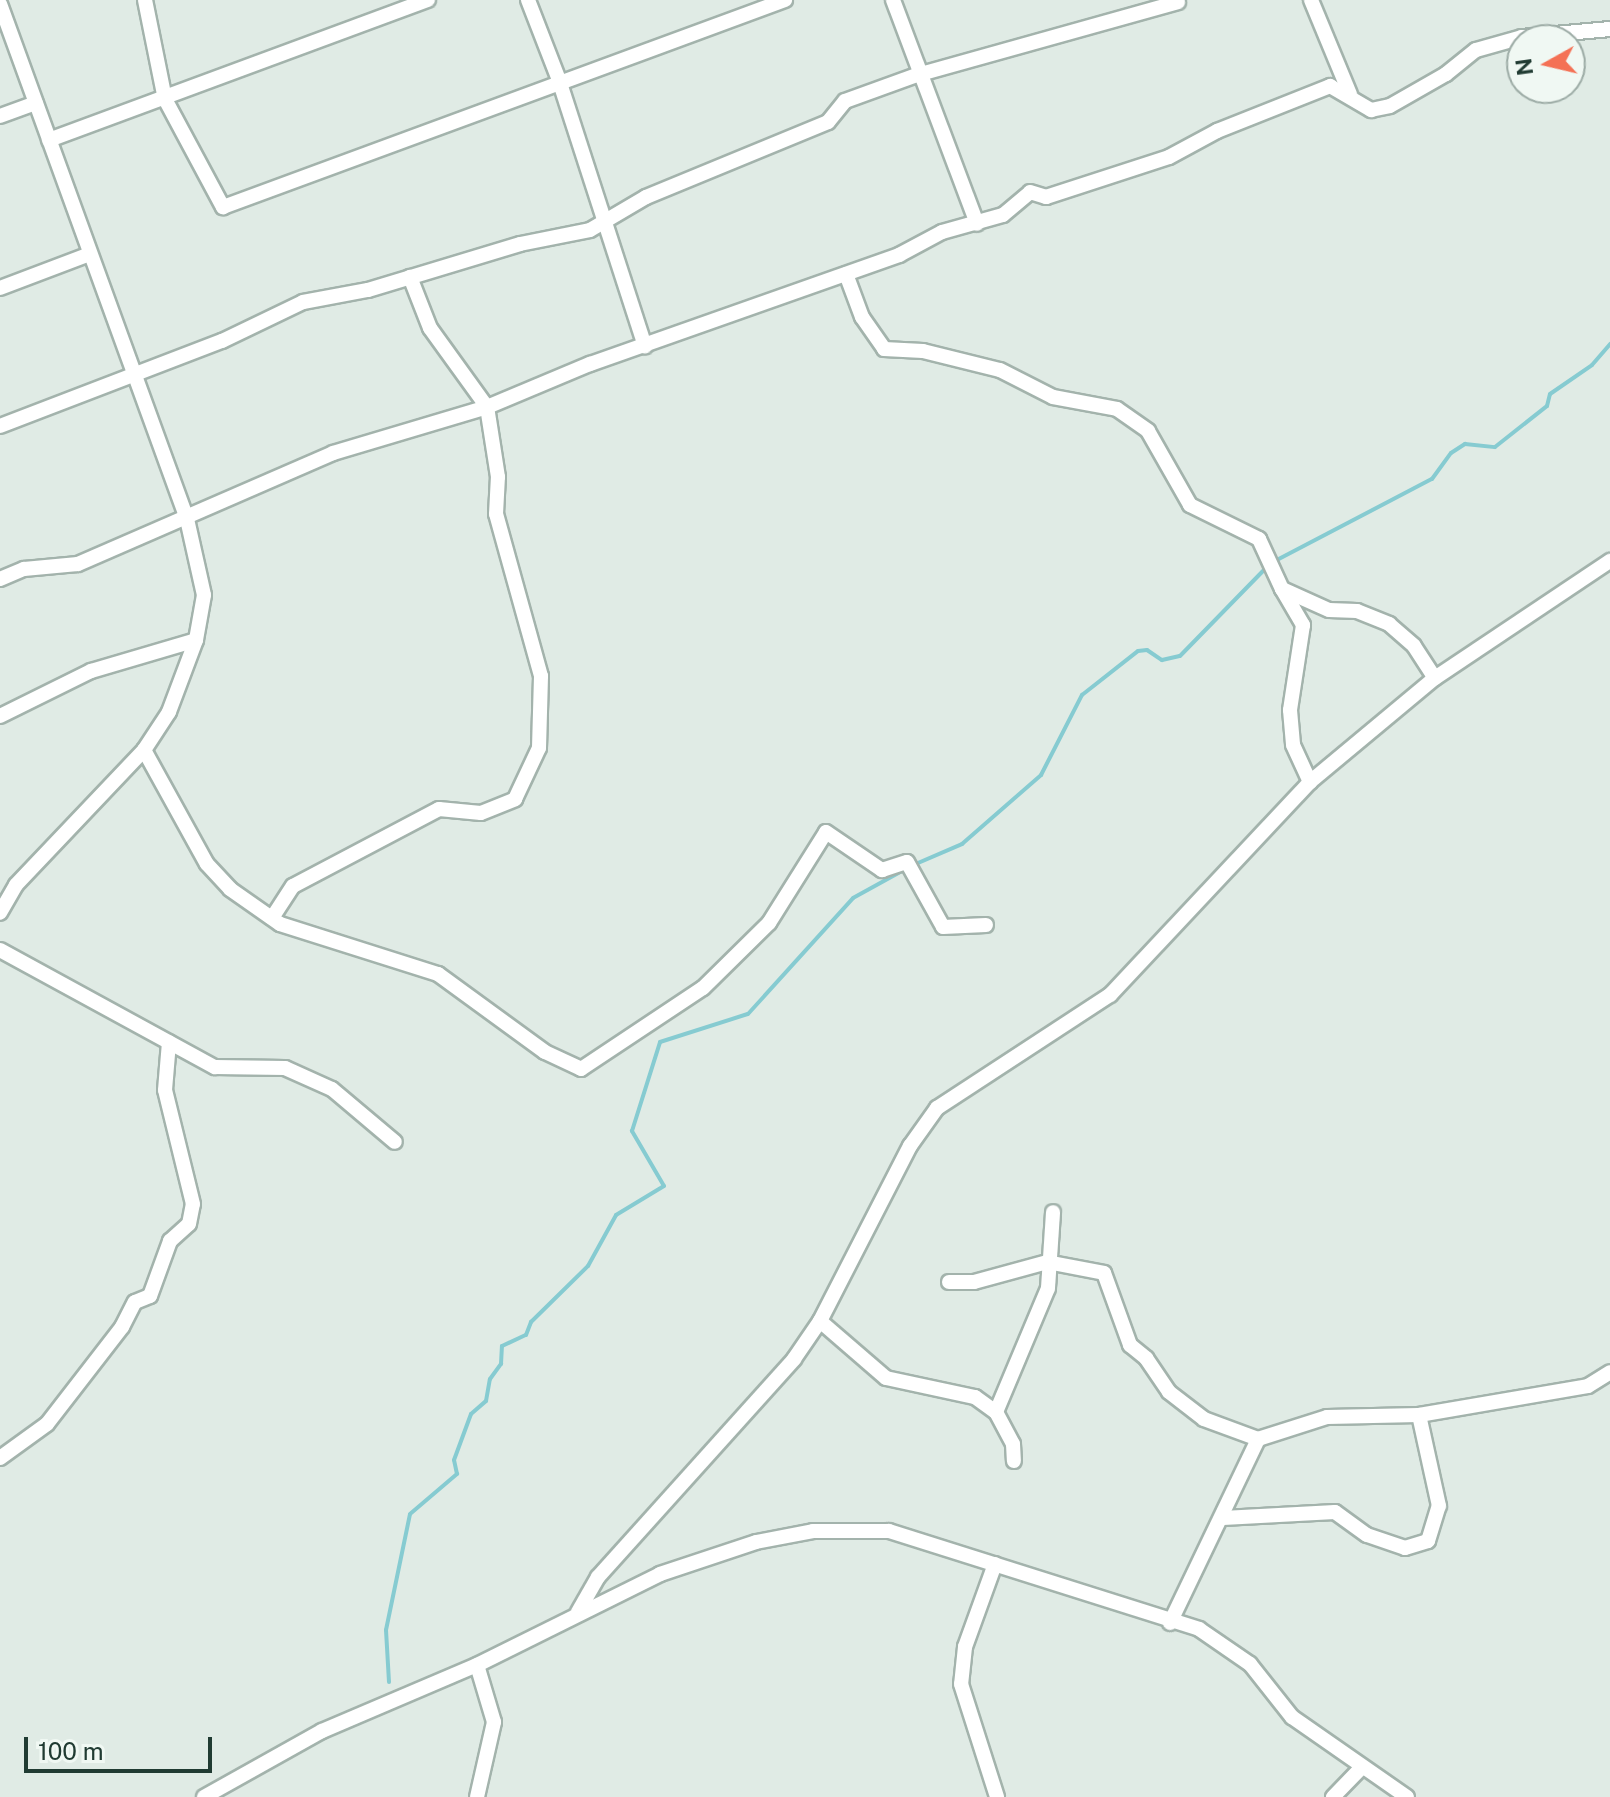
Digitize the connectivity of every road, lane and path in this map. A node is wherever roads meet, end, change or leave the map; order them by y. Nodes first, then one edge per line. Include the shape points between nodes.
1 (145, 0) edge
2 (428, 0) edge
3 (528, 0) edge
4 (785, 0) edge
5 (893, 0) edge
6 (1311, 0) edge
7 (1178, 2) dead end
8 (0, 4) edge
9 (1610, 29) edge
10 (917, 75) junction
11 (559, 80) junction
12 (1350, 94) junction
13 (165, 99) junction
14 (36, 103) junction
15 (0, 116) edge
16 (49, 140) junction
17 (605, 220) junction
18 (977, 224) junction
19 (90, 254) junction
20 (846, 274) junction
21 (410, 277) junction
22 (0, 288) edge
23 (645, 346) junction
24 (134, 374) junction
25 (487, 407) junction
26 (0, 426) edge
27 (187, 519) junction
28 (1610, 561) edge
29 (0, 579) edge
30 (1282, 589) junction
31 (196, 640) junction
32 (1435, 678) junction
33 (0, 716) edge
34 (144, 750) junction
35 (1310, 782) junction
36 (0, 913) edge
37 (272, 918) junction
38 (986, 925) dead end
39 (0, 950) edge
40 (169, 1042) junction
41 (395, 1142) dead end
42 (1053, 1212) dead end
43 (1047, 1262) junction
44 (949, 1282) dead end
45 (820, 1321) junction
46 (1610, 1372) edge
47 (996, 1412) junction
48 (1419, 1415) junction
49 (1258, 1439) junction
50 (0, 1458) edge
51 (1014, 1461) dead end
52 (1223, 1518) junction
53 (995, 1564) junction
54 (578, 1612) junction
55 (1170, 1623) junction
56 (477, 1665) junction
57 (1362, 1767) junction
58 (215, 1795) edge
59 (477, 1797) edge
60 (997, 1797) edge
61 (1333, 1797) edge
62 (1407, 1797) edge

1 - 13 street
2 - 13 street
3 - 11 street
4 - 11 street
5 - 10 street
6 - 12 street
7 - 10 street
8 - 14 street
9 - 12 street via 1522,37 1476,50 1390,106 1371,110
10 - 17 street via 845,101 828,122 646,197
10 - 18 street
11 - 13 street via 223,207
11 - 17 street
12 - 18 street via 1330,86 1217,131 1169,157 1046,197 1030,192 1003,215
13 - 16 street
14 - 15 street
14 - 16 street
16 - 19 street
17 - 21 street via 590,230 520,244
17 - 23 street
18 - 20 street via 942,232
19 - 22 street
19 - 24 street
20 - 23 street
20 - 30 street via 862,317 884,349 923,351 1000,370 1053,397 1117,409 1148,431 1190,505 1259,539
21 - 24 street via 303,302
21 - 25 street via 430,328
23 - 25 street
24 - 26 street
24 - 27 street
25 - 27 street via 333,453
25 - 37 street via 498,477 496,514 541,676 539,748 515,799 481,813 439,809 293,886
27 - 29 street via 78,564 24,569
27 - 31 street via 204,595
28 - 32 street
30 - 32 street via 1329,610 1357,611 1389,624 1414,646
30 - 35 street via 1303,625 1290,710 1293,745
31 - 33 street via 91,671
31 - 34 street via 169,712
32 - 35 street
34 - 36 street via 16,885
34 - 37 street via 207,864 230,889
35 - 45 street via 1110,995 937,1108 910,1146
37 - 38 street via 438,974 545,1052 581,1069 703,988 769,923 826,832 882,870 909,867 943,927
39 - 40 street
40 - 41 street via 215,1067 285,1068 332,1089
40 - 50 street via 165,1090 193,1204 189,1224 170,1241 150,1296 135,1302 122,1327 47,1424
42 - 43 street
43 - 44 street via 974,1282
43 - 47 street via 1048,1288
43 - 49 street via 1104,1273 1130,1345 1146,1358 1169,1392 1204,1419
45 - 47 street via 886,1378 975,1397
45 - 54 street via 794,1359 598,1577
46 - 48 street via 1588,1386
47 - 51 street via 1013,1444
48 - 49 street via 1327,1417 1288,1425
48 - 52 street via 1439,1506 1428,1541 1405,1548 1367,1535 1335,1512
49 - 52 street via 1236,1478
52 - 55 street
53 - 54 street via 889,1531 813,1531 756,1542 660,1574
53 - 55 street
53 - 60 street via 965,1647 961,1684
54 - 56 street
55 - 57 street via 1223,1641 1250,1664 1292,1717
56 - 58 street via 322,1731
56 - 59 street via 494,1722
57 - 61 street
57 - 62 street

